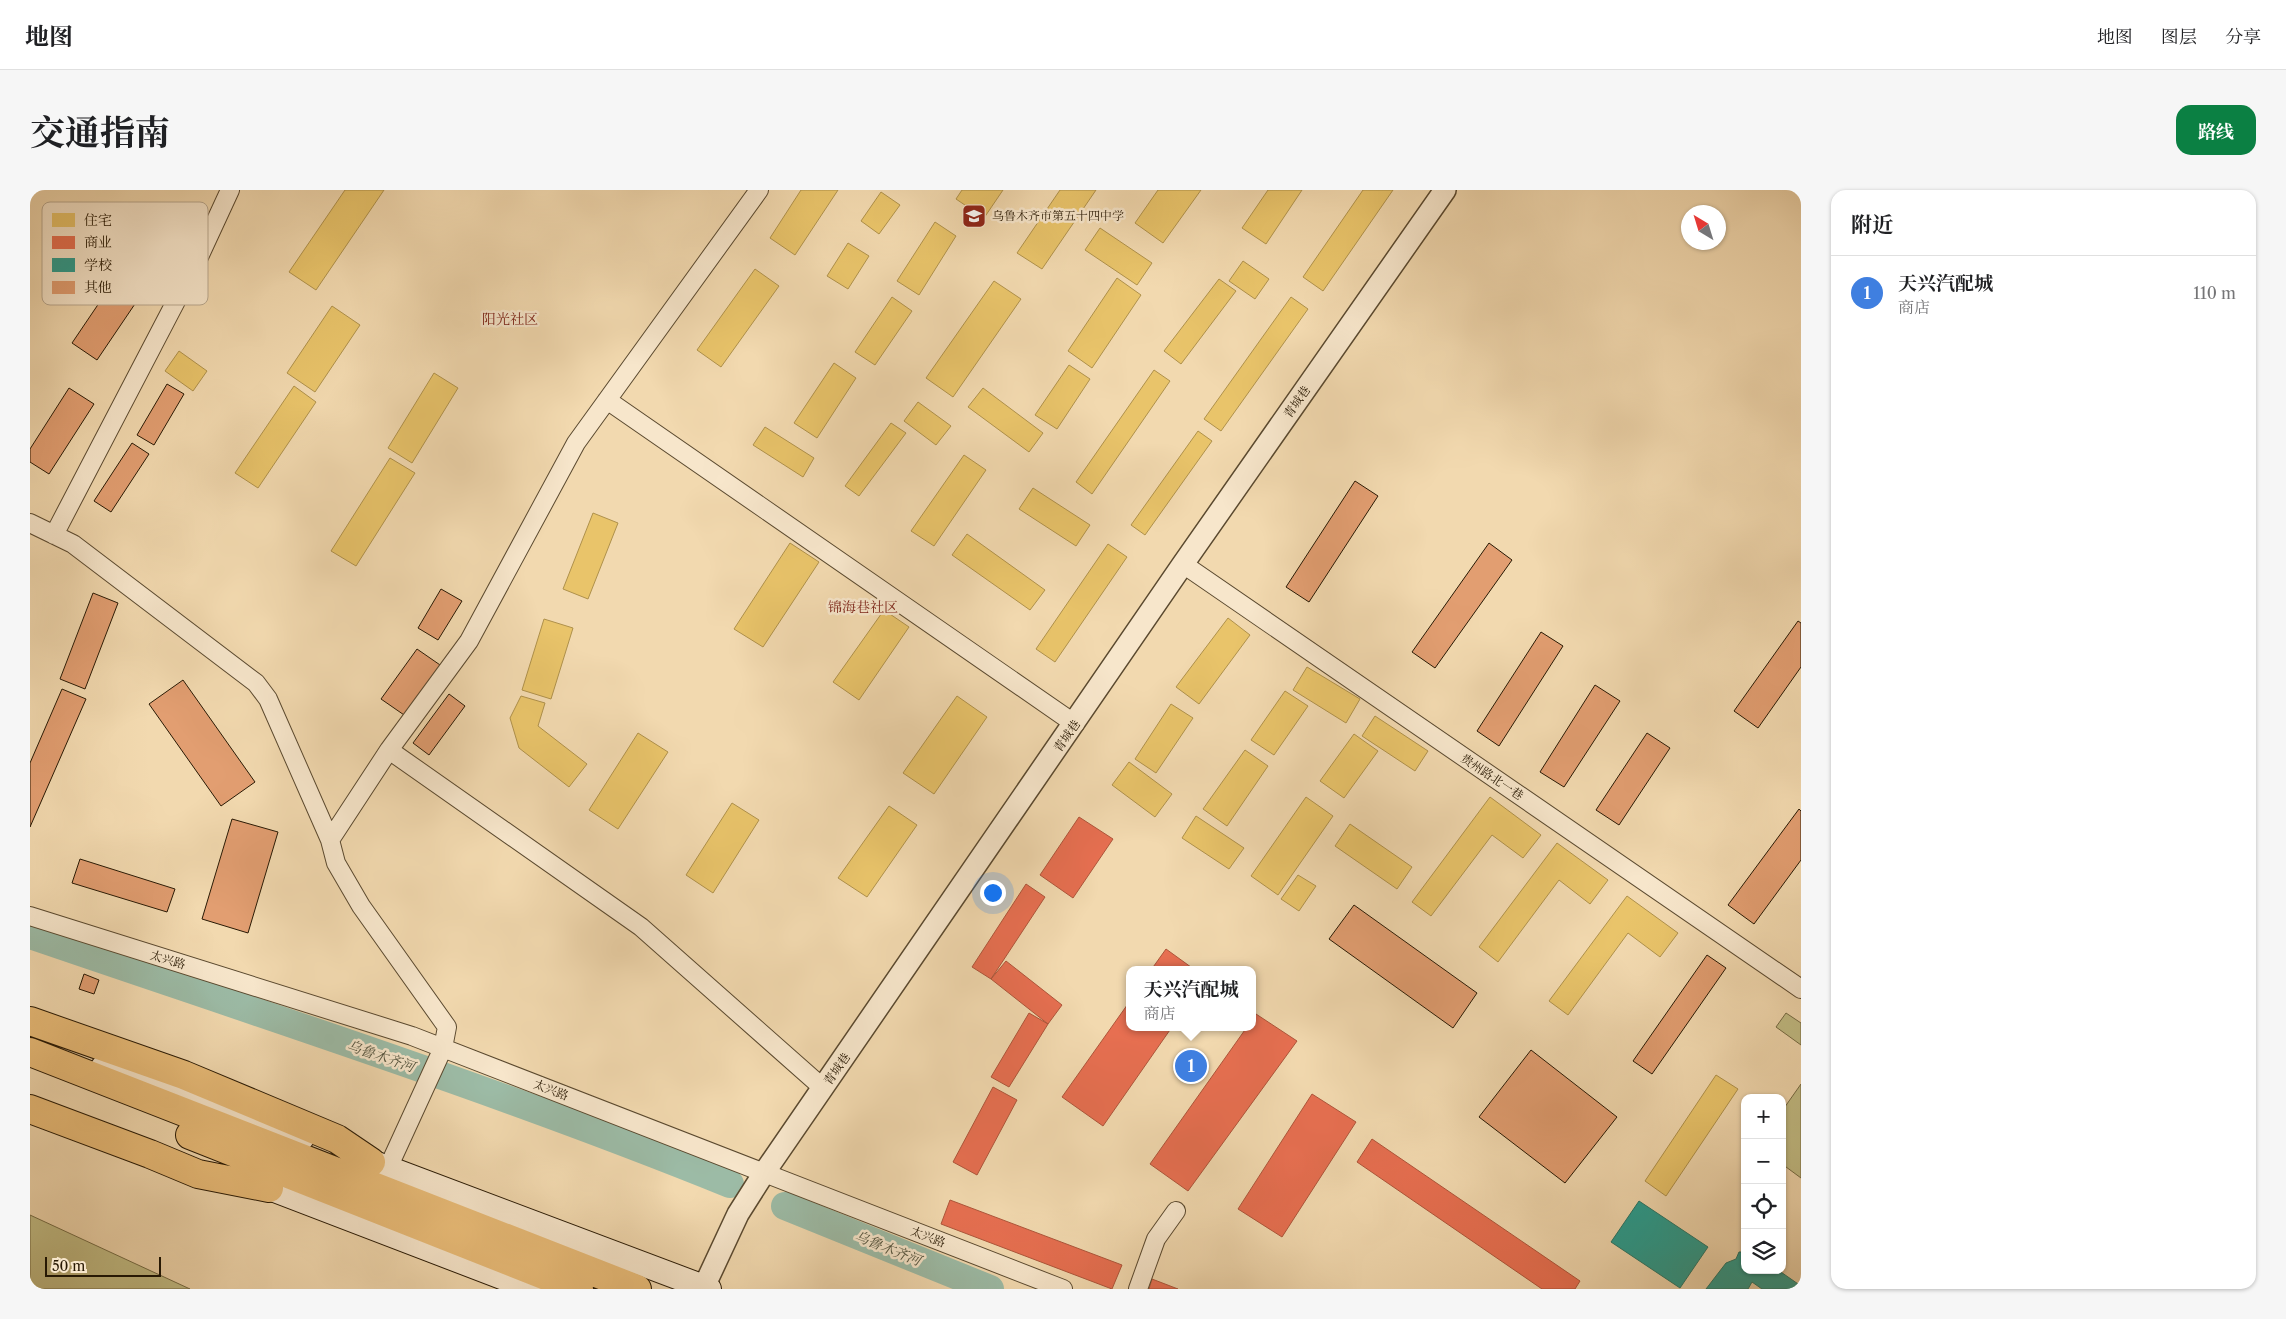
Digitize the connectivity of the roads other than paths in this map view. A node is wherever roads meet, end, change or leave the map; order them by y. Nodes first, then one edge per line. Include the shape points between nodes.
1 (230, 190) edge
2 (759, 190) edge
3 (1444, 190) edge
4 (208, 238) edge
5 (174, 305) edge
6 (607, 400) junction
7 (30, 523) edge
8 (54, 534) junction
9 (1183, 564) junction
10 (1075, 724) junction
11 (389, 750) junction
12 (330, 840) junction
13 (30, 916) edge
14 (1801, 989) edge
15 (30, 1021) edge
16 (30, 1041) edge
17 (443, 1048) junction
18 (30, 1052) edge
19 (30, 1073) edge
20 (824, 1088) junction
21 (30, 1103) edge
22 (30, 1109) edge
23 (379, 1165) junction
24 (764, 1173) junction
25 (269, 1188) junction
26 (1176, 1211) dead end
27 (705, 1288) edge
28 (533, 1289) edge
29 (579, 1289) edge
30 (637, 1289) edge
31 (1063, 1289) edge
32 (1138, 1289) edge

1 - 4 street
2 - 6 street
3 - 9 street, 青城巷
5 - 8 street
6 - 10 street
6 - 11 street via 576,443 469,641
7 - 8 street
8 - 12 street via 73,544 256,683 268,699
9 - 10 street, 青城巷
9 - 14 street, 贵州路北一巷
10 - 20 street, 青城巷
11 - 12 street
11 - 20 street via 641,927
12 - 17 street via 336,864 361,906 447,1027
13 - 17 street, 太兴路
15 - 23 highway via 184,1075 337,1139
16 - 23 main road
17 - 23 street
17 - 24 street, 太兴路
18 - 30 highway
19 - 29 highway
20 - 24 street, 青城巷
21 - 25 main road via 104,1126
22 - 25 highway via 198,1174
23 - 27 main road
24 - 27 street, 青城巷 via 738,1214
24 - 31 street, 太兴路
25 - 28 main road
26 - 32 street via 1156,1239

